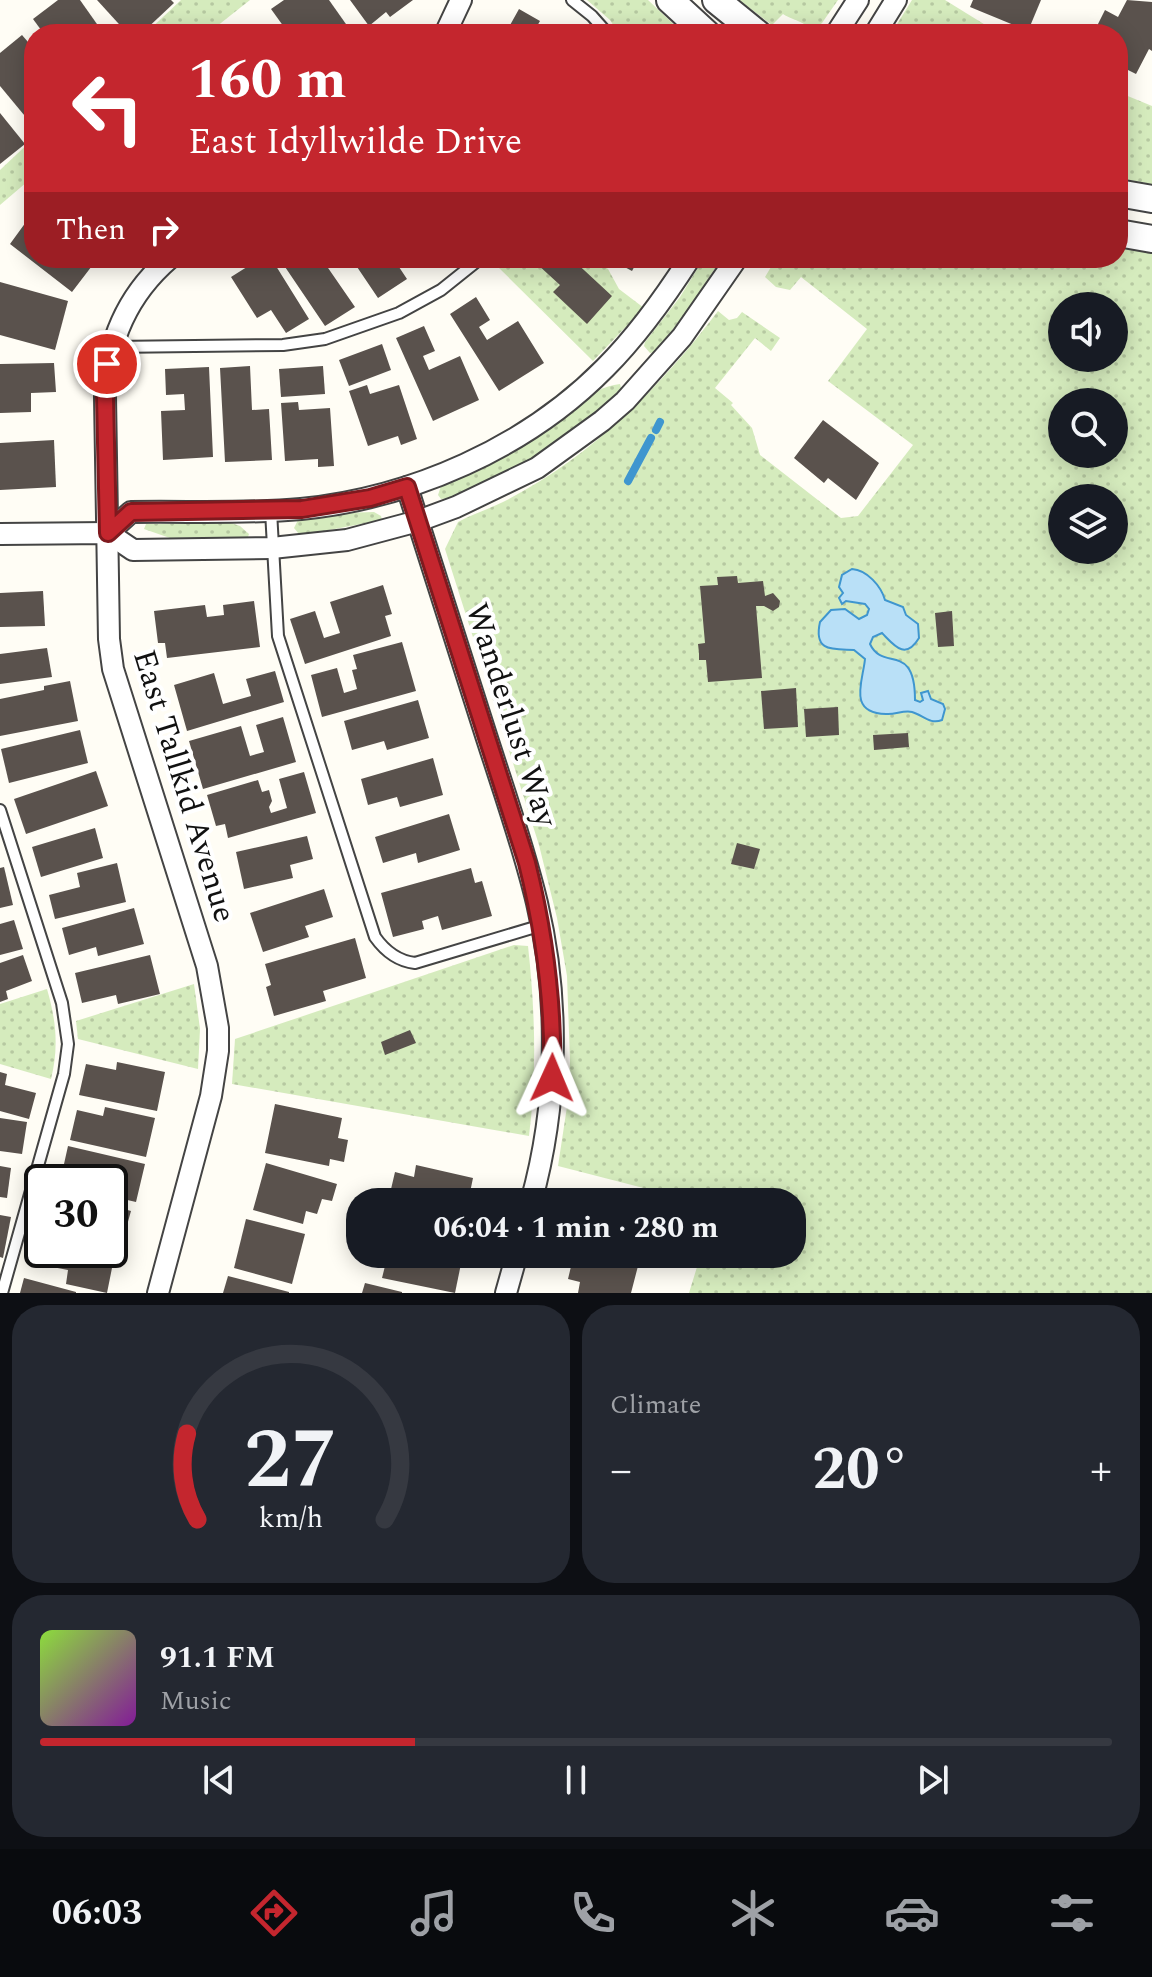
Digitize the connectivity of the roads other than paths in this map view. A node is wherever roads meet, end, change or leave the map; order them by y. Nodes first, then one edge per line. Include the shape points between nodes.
1 (461, 0) edge
2 (572, 0) edge
3 (670, 0) edge
4 (716, 0) edge
5 (858, 0) edge
6 (896, 0) edge
7 (450, 24) edge
8 (599, 24) edge
9 (696, 24) edge
10 (746, 24) edge
11 (842, 24) edge
12 (881, 24) edge
13 (1128, 195) edge
14 (1152, 199) edge
15 (1128, 235) edge
16 (1152, 239) edge
17 (158, 268) edge
18 (468, 268) edge
19 (683, 268) edge
20 (730, 268) edge
21 (112, 347) junction
22 (407, 487) junction
23 (271, 511) junction
24 (418, 521) junction
25 (108, 533) junction
26 (0, 534) edge
27 (272, 548) junction
28 (0, 810) edge
29 (542, 925) junction
30 (534, 1188) edge
31 (513, 1268) edge
32 (2, 1293) edge
33 (158, 1293) edge
34 (506, 1293) edge

1 - 7 street
2 - 8 lane
3 - 9 street
4 - 10 street
5 - 11 street
6 - 12 street
13 - 14 street
15 - 16 street
17 - 21 street, East Tallkid Avenue via 130,303
18 - 21 lane via 409,308 325,339 269,346
19 - 22 street via 651,315 594,379 505,442
20 - 24 street via 669,354 602,421 523,477
21 - 25 street, East Tallkid Avenue via 105,397
22 - 23 street via 355,501
22 - 24 street, Wanderlust Way
23 - 25 street via 131,512
23 - 27 lane
24 - 27 street via 347,540
24 - 29 street, Wanderlust Way
25 - 26 street
25 - 27 street via 133,550
25 - 33 street, East Tallkid Avenue via 113,669 207,966 218,1028 208,1112
27 - 29 lane via 278,636 381,945 415,963
28 - 32 lane via 62,1003 68,1044
29 - 30 street, Wanderlust Way via 552,1000 551,1095
31 - 34 street

